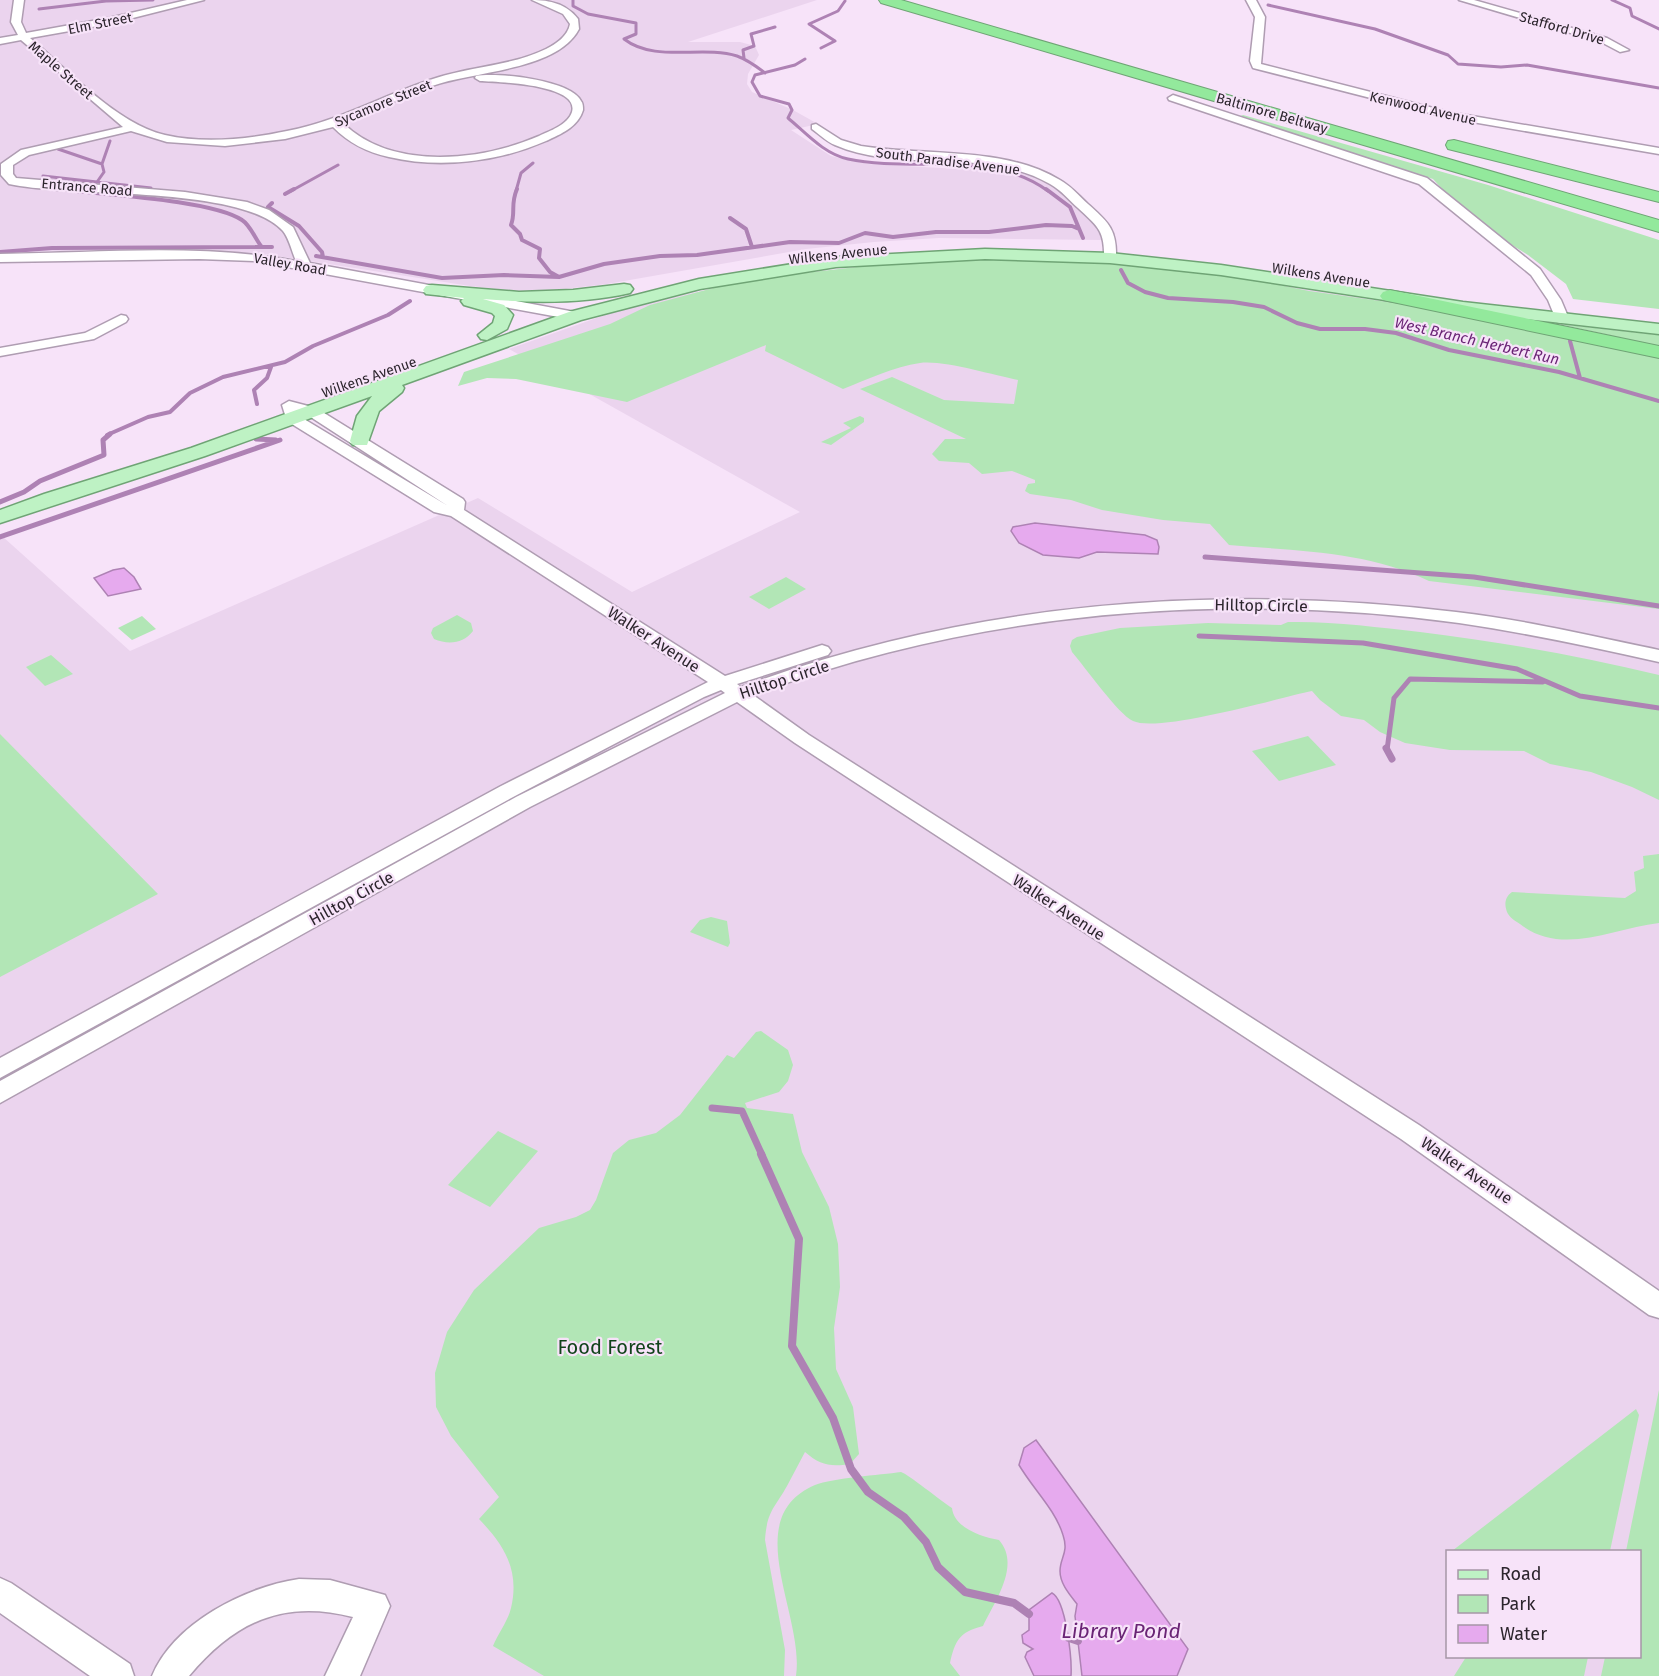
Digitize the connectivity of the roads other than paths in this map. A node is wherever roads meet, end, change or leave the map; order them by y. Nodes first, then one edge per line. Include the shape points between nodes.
1 (199, 0) edge
2 (537, 0) edge
3 (886, 0) edge
4 (932, 0) edge
5 (1251, 0) edge
6 (1464, 0) edge
7 (17, 8) edge
8 (24, 38) junction
9 (0, 41) edge
10 (1624, 50) dead end
11 (509, 64) junction
12 (501, 78) junction
13 (444, 79) junction
14 (1242, 88) dead end
15 (1173, 98) dead end
16 (1311, 108) dead end
17 (1332, 114) junction
18 (1517, 114) dead end
19 (335, 122) junction
20 (1366, 123) dead end
21 (1508, 126) junction
22 (816, 127) dead end
23 (130, 128) junction
24 (1435, 140) dead end
25 (1659, 151) edge
26 (0, 180) edge
27 (13, 181) junction
28 (1659, 197) edge
29 (1659, 207) edge
30 (1659, 226) edge
31 (294, 243) junction
32 (1110, 253) junction
33 (254, 257) junction
34 (0, 258) edge
35 (304, 266) junction
36 (637, 287) junction
37 (432, 290) junction
38 (1390, 296) junction
39 (552, 312) junction
40 (1560, 314) junction
41 (575, 316) junction
42 (121, 319) dead end
43 (1659, 319) edge
44 (1659, 329) edge
45 (487, 335) junction
46 (0, 352) edge
47 (1659, 352) edge
48 (441, 365) junction
49 (297, 411) junction
50 (360, 441) junction
51 (456, 512) junction
52 (0, 517) edge
53 (1659, 643) edge
54 (1659, 656) edge
55 (730, 688) junction
56 (0, 1069) edge
57 (0, 1093) edge
58 (1659, 1306) edge
59 (0, 1594) edge
60 (118, 1676) edge
61 (168, 1676) edge
62 (340, 1676) edge

1 - 8 street, Elm Street
2 - 11 street, Sycamore Street via 570,15 575,26 567,39 549,51
3 - 30 highway, Baltimore Beltway
4 - 14 highway, Baltimore Beltway
5 - 21 street, Kenwood Avenue via 1260,17 1257,66
6 - 10 street, Stafford Drive via 1604,40
7 - 8 street, Maple Street via 17,27
8 - 9 street, Elm Street
8 - 23 street, Maple Street
11 - 12 street
11 - 13 street, Sycamore Street
12 - 13 street
12 - 19 street via 563,91 578,103 579,109 559,131 538,141 454,159 411,157 369,148
13 - 19 street, Sycamore Street
15 - 40 street via 1423,181 1525,260 1542,277
16 - 17 highway, Baltimore Beltway
17 - 20 highway
17 - 29 highway, Baltimore Beltway
18 - 21 street
19 - 23 street, Sycamore Street via 284,135 224,141 164,138
21 - 25 street, Kenwood Avenue
22 - 32 street, South Paradise Avenue via 837,142 859,149 996,163 1045,176 1106,227 1111,237
23 - 27 street via 17,156 6,169
24 - 28 highway
26 - 27 street, Entrance Road
27 - 31 street, Entrance Road via 228,201 274,218 289,230
31 - 33 street
31 - 35 street, Entrance Road
32 - 36 main road, Wilkens Avenue via 983,244 886,248 784,259
32 - 38 main road, Wilkens Avenue
32 - 40 main road, Wilkens Avenue via 1179,255
32 - 41 main road, Wilkens Avenue via 985,254 836,262 699,284
33 - 34 street, Valley Road
33 - 35 street, Valley Road
35 - 37 street, Valley Road
36 - 37 main road via 541,297
36 - 39 main road, Wilkens Avenue
37 - 39 street, Valley Road
37 - 45 main road via 498,309 504,320
38 - 40 main road, Wilkens Avenue
38 - 47 highway
39 - 41 street, Valley Road
39 - 45 main road, Wilkens Avenue
40 - 43 main road, Wilkens Avenue
40 - 44 main road, Wilkens Avenue
41 - 48 main road, Wilkens Avenue
42 - 46 street via 89,336
45 - 49 main road, Wilkens Avenue
48 - 49 main road, Wilkens Avenue
48 - 50 main road via 394,388 376,402 365,416
49 - 50 street, Walker Avenue
49 - 51 street, Walker Avenue via 440,509
49 - 52 main road, Wilkens Avenue via 83,479 51,498
50 - 51 street, Walker Avenue via 457,502
51 - 55 street, Walker Avenue
53 - 55 street, Hilltop Circle via 1495,611 1402,600 1263,591 1123,595 939,619 873,636
54 - 55 street, Hilltop Circle via 1486,622 1404,612 1198,604 1059,615 949,632
55 - 56 street, Hilltop Circle via 508,791
55 - 57 street, Hilltop Circle
55 - 58 street, Walker Avenue via 802,740 1446,1155
59 - 60 street
61 - 62 street via 189,1650 215,1628 256,1603 324,1595 374,1606

